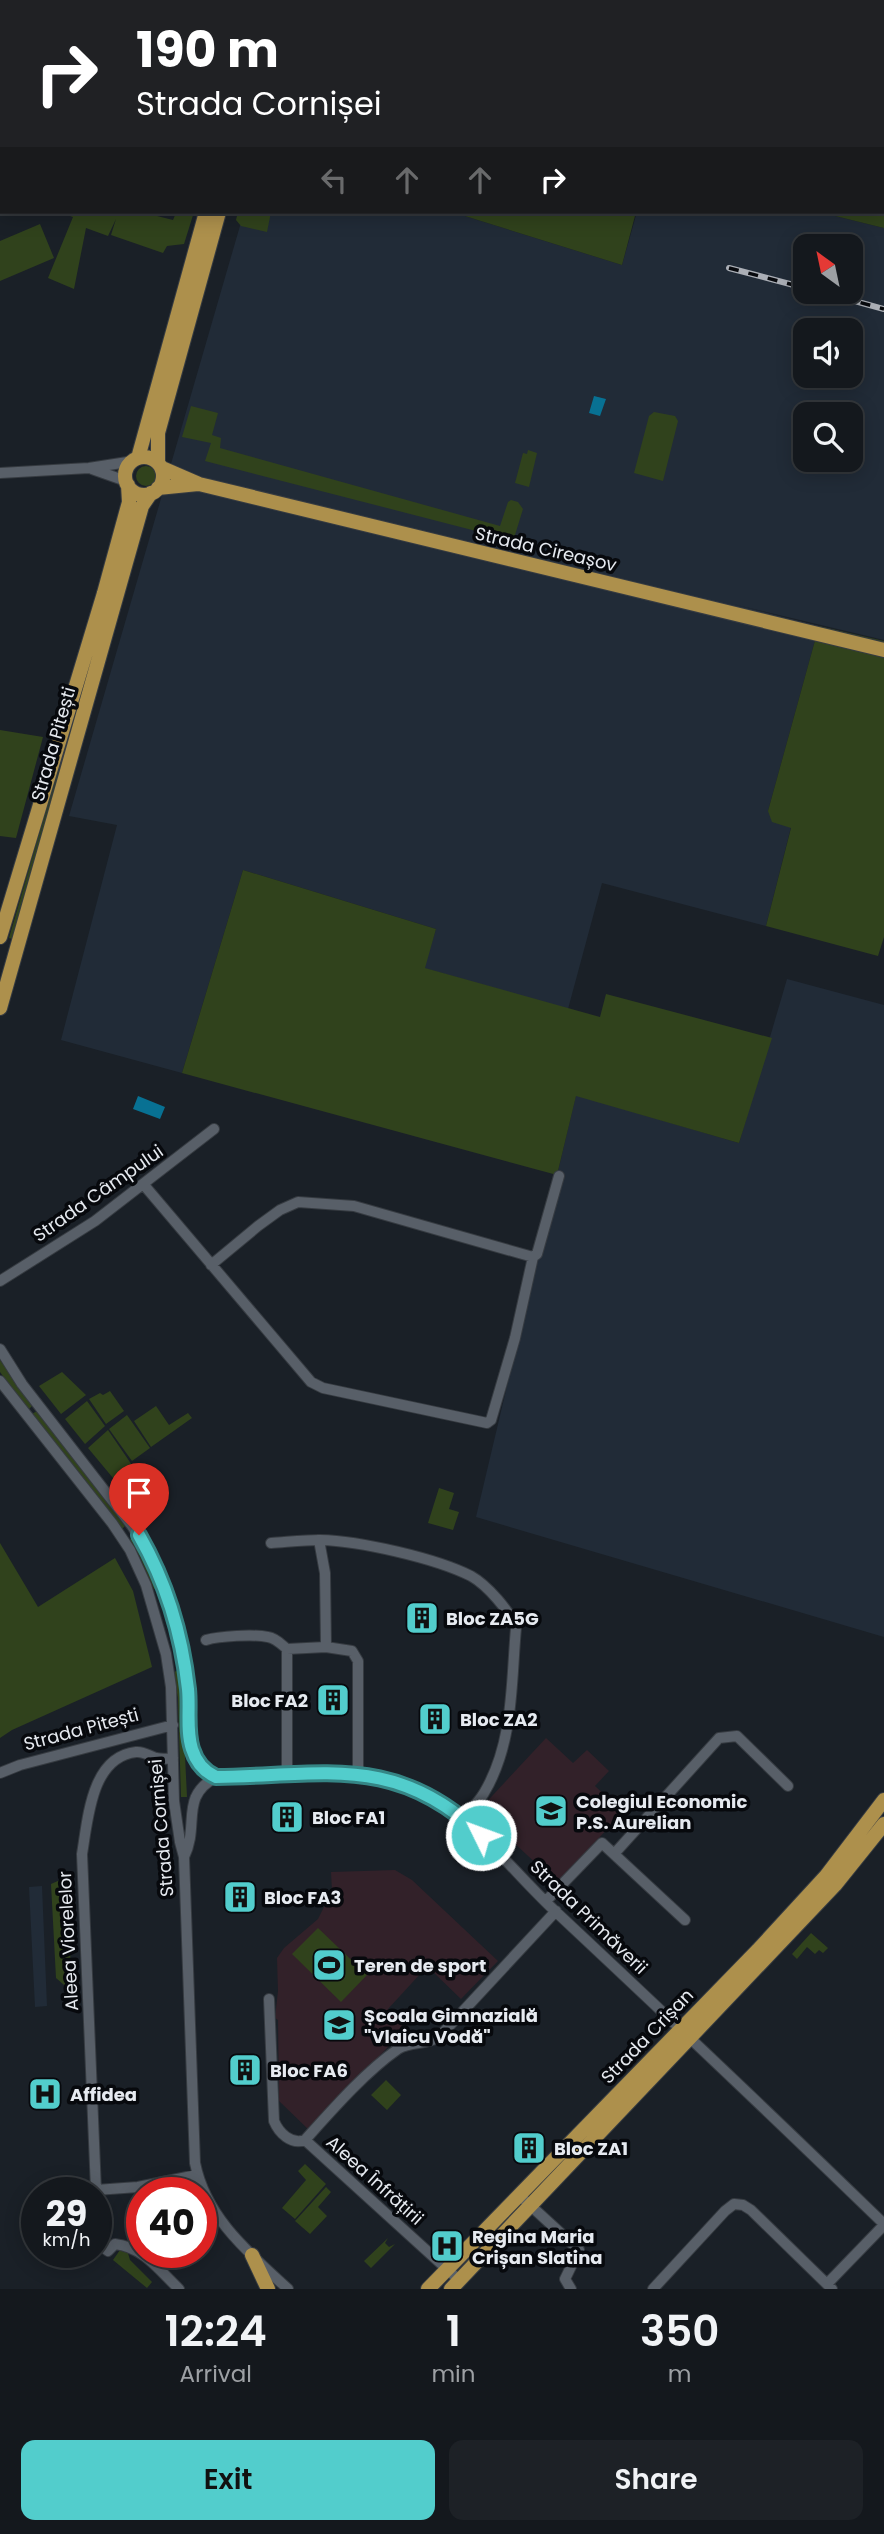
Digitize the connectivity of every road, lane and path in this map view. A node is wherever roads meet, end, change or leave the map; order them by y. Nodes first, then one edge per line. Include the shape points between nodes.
1 (205, 214) edge
2 (218, 214) edge
3 (136, 459) junction
4 (160, 465) junction
5 (89, 468) junction
6 (0, 473) edge
7 (127, 483) junction
8 (200, 484) junction
9 (154, 491) junction
10 (884, 650) edge
11 (72, 723) junction
12 (0, 937) edge
13 (0, 1008) edge
14 (214, 1129) dead end
15 (559, 1176) dead end
16 (144, 1185) junction
17 (533, 1257) junction
18 (211, 1265) junction
19 (0, 1281) edge
20 (0, 1349) edge
21 (0, 1381) edge
22 (320, 1540) junction
23 (271, 1543) dead end
24 (167, 1597) junction
25 (152, 1602) junction
26 (206, 1640) dead end
27 (326, 1647) junction
28 (287, 1649) junction
29 (184, 1664) junction
30 (168, 1665) junction
31 (173, 1724) junction
32 (173, 1758) junction
33 (0, 1773) edge
34 (358, 1774) junction
35 (286, 1775) junction
36 (216, 1777) junction
37 (788, 1786) dead end
38 (884, 1800) edge
39 (463, 1818) junction
40 (884, 1824) edge
41 (614, 1854) junction
42 (184, 1857) junction
43 (546, 1901) junction
44 (555, 1911) junction
45 (685, 1920) dead end
46 (269, 1999) dead end
47 (686, 2032) junction
48 (305, 2140) junction
49 (197, 2175) junction
50 (95, 2177) edge
51 (112, 2190) edge
52 (524, 2200) junction
53 (884, 2225) edge
54 (112, 2247) edge
55 (252, 2255) junction
56 (447, 2269) junction
57 (455, 2285) edge
58 (830, 2286) edge
59 (179, 2289) edge
60 (268, 2289) edge
61 (288, 2289) edge
62 (428, 2289) edge
63 (571, 2289) edge
64 (653, 2289) edge

1 - 3 main road, Strada Pitești
2 - 4 main road, Strada Pitești via 158,433
3 - 4 main road via 152,459
3 - 5 street
3 - 7 main road, Strada Pitești via 127,470
4 - 8 main road, Strada Cireașov
4 - 9 main road, Strada Pitești via 162,481
5 - 6 street
5 - 7 street
7 - 9 main road via 138,493
7 - 11 main road, Strada Pitești via 129,502
8 - 9 main road, Strada Cireașov
8 - 10 main road, Strada Cireașov
9 - 11 main road, Strada Pitești via 142,506
11 - 12 main road, Strada Pitești
11 - 13 main road, Strada Pitești
14 - 16 street, Strada Câmpului
15 - 17 street
16 - 18 street
16 - 19 street, Strada Câmpului
17 - 18 street via 354,1206 298,1202 280,1210
17 - 18 street via 515,1338 487,1423 311,1382
20 - 24 street via 38,1406 139,1535
21 - 25 street, Strada Cornișei via 112,1523 139,1567
22 - 23 street
22 - 27 street via 326,1573
22 - 39 street via 397,1552 472,1577 512,1617 516,1628 510,1707 501,1758 484,1795
24 - 25 street
24 - 29 street
25 - 30 street, Strada Cornișei
26 - 28 street via 221,1635 268,1636
27 - 28 street
27 - 34 street via 352,1651 358,1661
28 - 35 street
29 - 30 street
29 - 36 street via 192,1751 207,1773
30 - 31 street, Strada Cornișei
31 - 32 street, Strada Cornișei
31 - 33 street, Strada Pitești
32 - 42 street, Strada Cornișei
32 - 50 street, Aleea Viorelelor via 158,1759 141,1751 115,1759 99,1781 85,1835 82,1854
34 - 35 street, Strada Primăverii
34 - 39 street, Strada Primăverii via 419,1790
35 - 36 street, Strada Primăverii
36 - 42 street via 194,1797 192,1836
37 - 41 street via 737,1737 719,1738
38 - 47 main road, Strada Crișan via 826,1876
39 - 43 street, Strada Primăverii
40 - 47 main road, Strada Crișan via 835,1885
41 - 43 street via 602,1843
41 - 45 street
42 - 49 street, Strada Cornișei
43 - 44 street, Strada Primăverii
44 - 47 street, Strada Primăverii
44 - 48 street, Aleea Înfrățirii via 439,2037 399,2049 379,2064
46 - 48 street via 274,2121 291,2140
47 - 52 main road, Strada Crișan
47 - 53 street, Strada Primăverii
48 - 56 street, Aleea Înfrățirii
49 - 51 street, Aleea Viorelelor
49 - 55 street, Strada Cornișei via 220,2222
52 - 56 main road, Strada Crișan
52 - 57 main road, Strada Crișan
52 - 63 street via 579,2250 565,2279
53 - 58 street
54 - 59 street via 128,2246 141,2252
55 - 60 main road
55 - 61 street, Strada Cornișei
56 - 57 street, Aleea Înfrățirii
56 - 62 main road, Strada Crișan
58 - 64 street via 751,2210 734,2204

